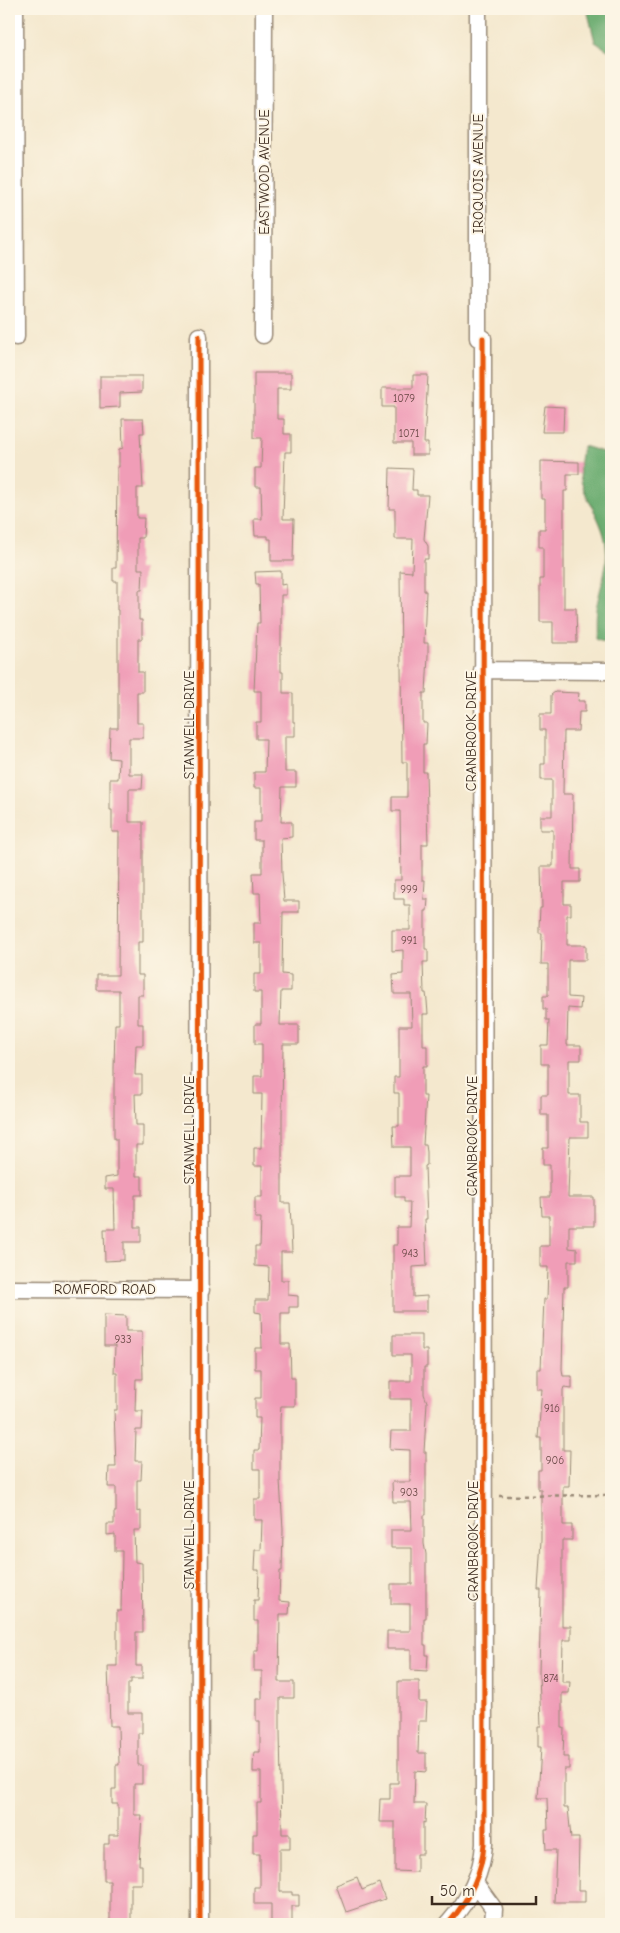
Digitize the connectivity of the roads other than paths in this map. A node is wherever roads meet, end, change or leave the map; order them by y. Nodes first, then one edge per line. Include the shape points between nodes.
1 (15, 9) edge
2 (264, 9) edge
3 (478, 9) edge
4 (264, 335) dead end
5 (200, 336) dead end
6 (16, 337) dead end
7 (480, 338) joint
8 (482, 670) junction
9 (611, 671) edge
10 (9, 1290) edge
11 (201, 1290) junction
12 (475, 1883) junction
13 (200, 1924) edge
14 (448, 1924) edge
15 (493, 1924) edge

1 - 6 street
2 - 4 street, EASTWOOD AVENUE
3 - 7 street, IROQUOIS AVENUE
5 - 11 street, STANWELL DRIVE
7 - 8 street, CRANBROOK DRIVE
8 - 9 street
8 - 12 street, CRANBROOK DRIVE via 484,1765 483,1854
10 - 11 street, ROMFORD ROAD
11 - 13 street, STANWELL DRIVE
12 - 14 street, CRANBROOK DRIVE
12 - 15 street via 494,1908

